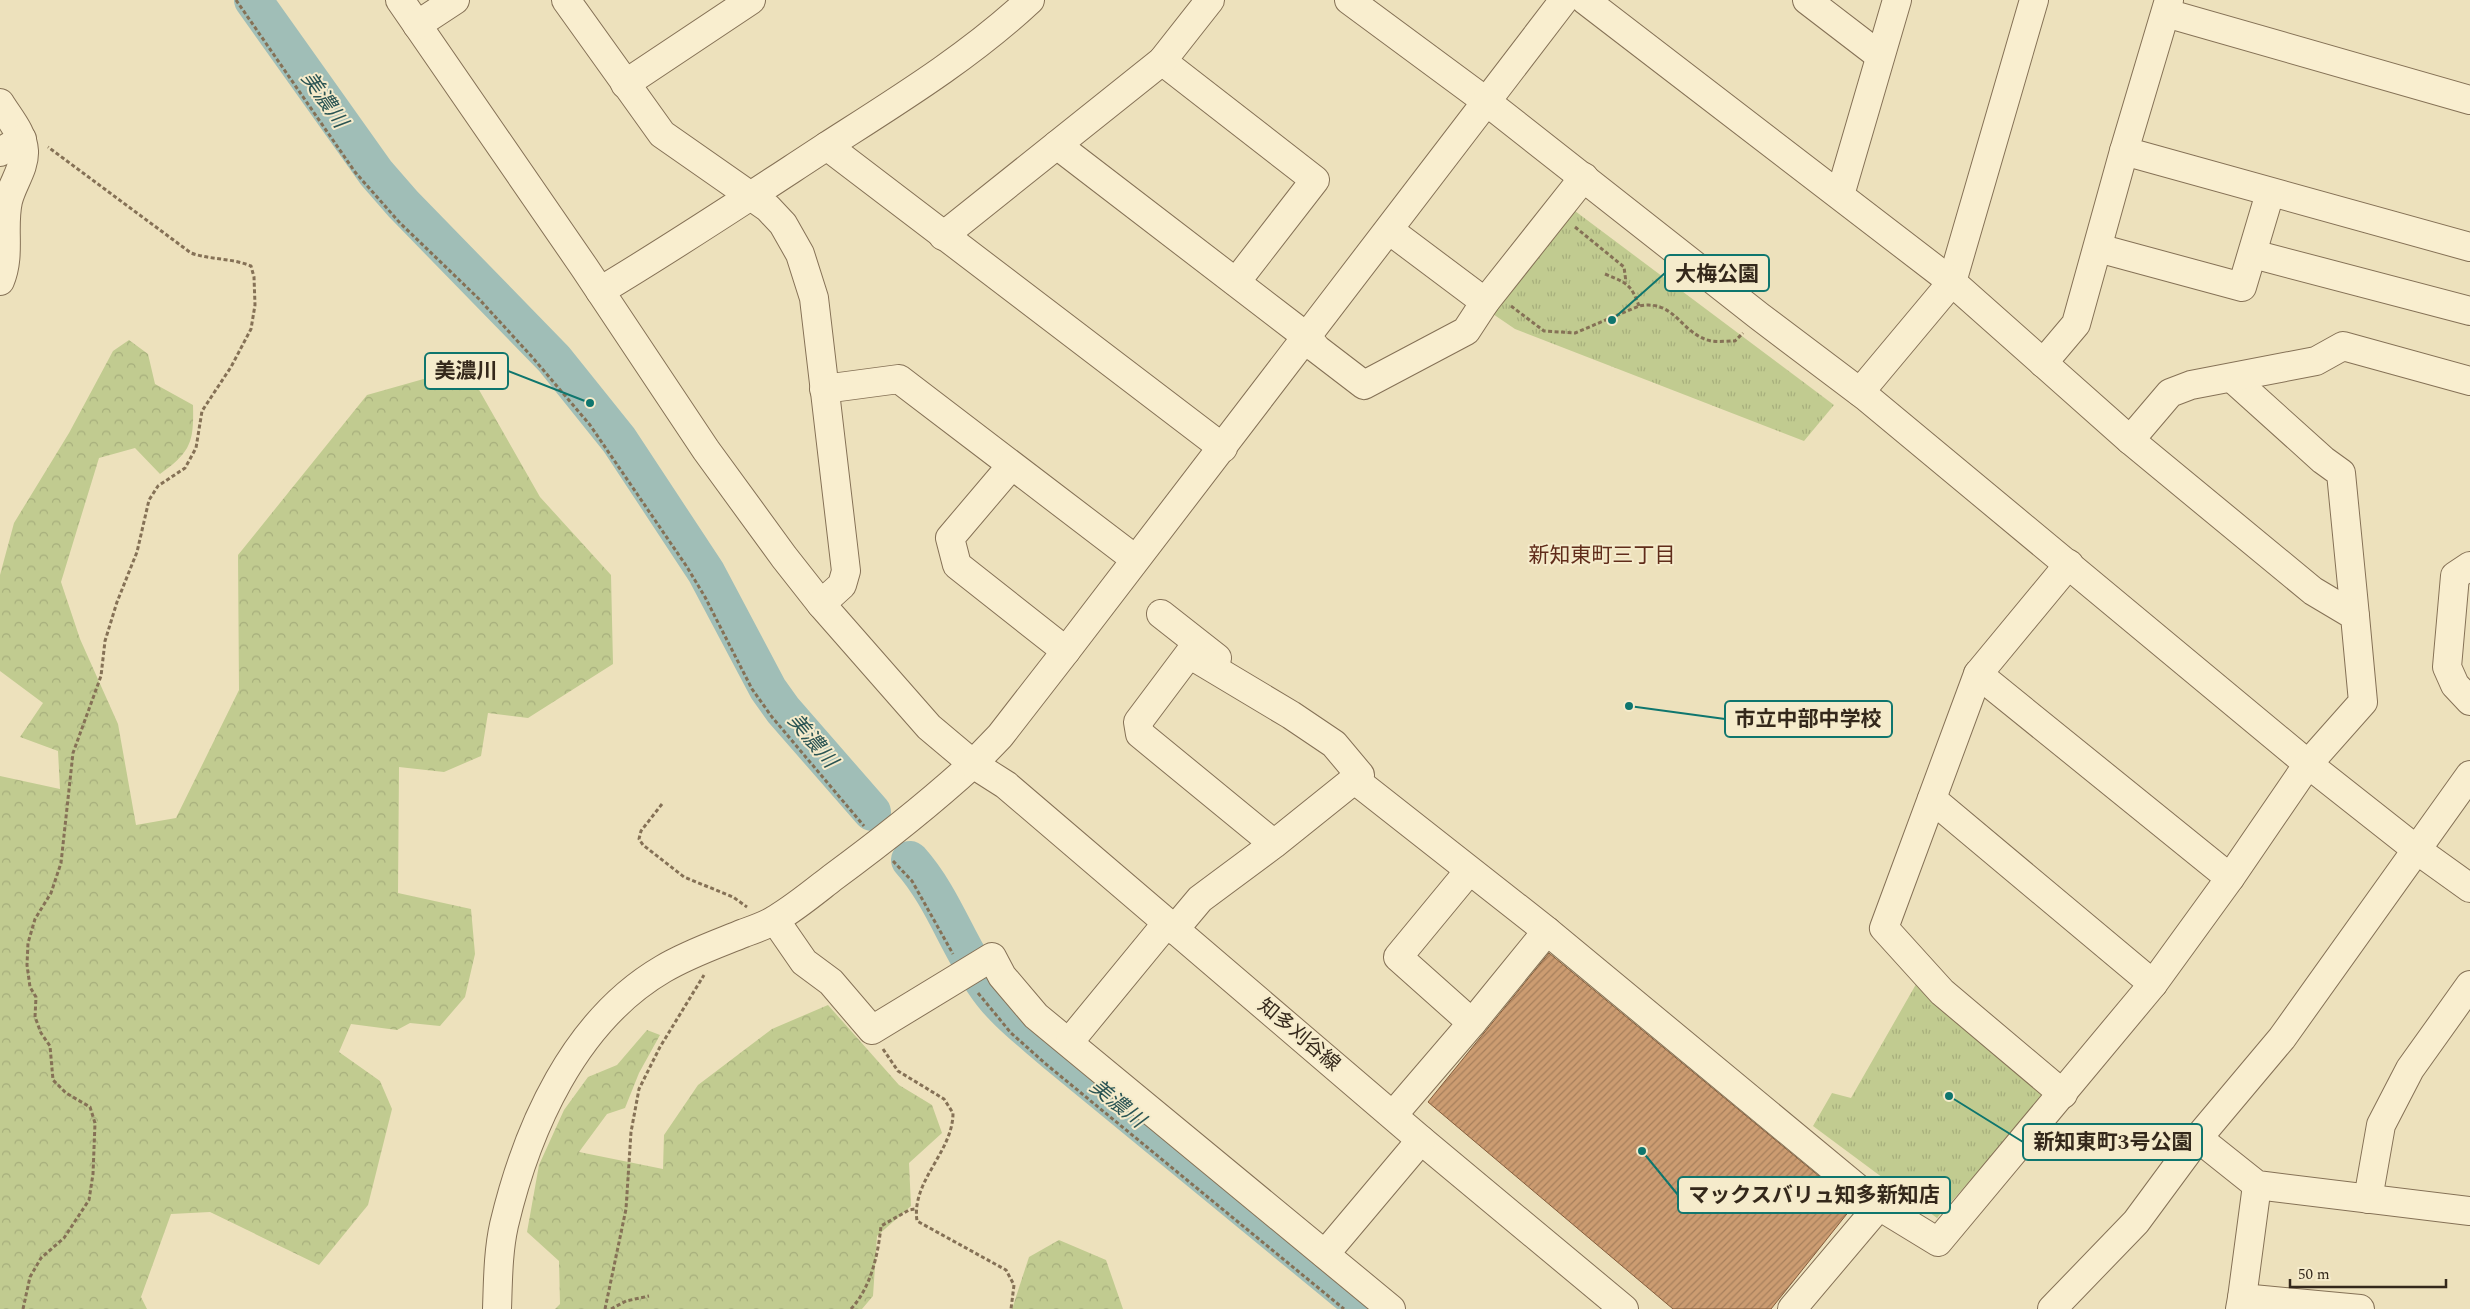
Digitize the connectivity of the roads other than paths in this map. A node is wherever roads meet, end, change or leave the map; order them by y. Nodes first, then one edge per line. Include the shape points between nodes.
1 (400, 0) edge
2 (455, 0) edge
3 (566, 0) edge
4 (751, 0) edge
5 (1030, 0) edge
6 (1210, 0) edge
7 (1349, 0) edge
8 (1564, 0) edge
9 (1585, 0) edge
10 (1807, 0) edge
11 (1897, 0) edge
12 (2034, 0) edge
13 (2167, 6) edge
14 (417, 24) junction
15 (1880, 56) junction
16 (1162, 61) junction
17 (625, 84) junction
18 (2470, 100) edge
19 (1487, 102) junction
20 (0, 103) edge
21 (11, 145) edge
22 (1057, 145) junction
23 (827, 146) junction
24 (2124, 151) junction
25 (1584, 177) junction
26 (2270, 193) junction
27 (1840, 195) junction
28 (753, 196) junction
29 (1388, 230) junction
30 (943, 236) junction
31 (2470, 247) edge
32 (2098, 248) junction
33 (2253, 254) junction
34 (0, 281) edge
35 (1236, 282) junction
36 (1952, 282) junction
37 (600, 291) junction
38 (1490, 297) junction
39 (2470, 311) edge
40 (1307, 337) junction
41 (2043, 363) junction
42 (2232, 378) junction
43 (2470, 381) edge
44 (824, 389) junction
45 (1860, 392) junction
46 (2130, 440) junction
47 (1223, 448) junction
48 (1011, 466) junction
49 (1135, 559) junction
50 (2069, 564) junction
51 (2470, 566) edge
52 (821, 604) junction
53 (1161, 614) dead end
54 (2355, 616) junction
55 (1066, 651) junction
56 (1222, 672) junction
57 (1978, 674) junction
58 (2470, 701) edge
59 (973, 764) junction
60 (2308, 764) junction
61 (2470, 776) edge
62 (1355, 780) junction
63 (1932, 799) junction
64 (1274, 844) junction
65 (2417, 850) junction
66 (1469, 871) junction
67 (2230, 878) junction
68 (2470, 888) edge
69 (765, 924) junction
70 (1170, 927) junction
71 (1547, 932) junction
72 (2153, 984) junction
73 (2470, 985) edge
74 (1472, 1023) junction
75 (1070, 1041) junction
76 (2063, 1094) junction
77 (1393, 1115) junction
78 (2198, 1138) junction
79 (1421, 1140) junction
80 (2257, 1185) junction
81 (2368, 1199) junction
82 (1879, 1206) junction
83 (2470, 1211) edge
84 (1325, 1254) junction
85 (2241, 1304) edge
86 (496, 1309) edge
87 (1391, 1309) edge
88 (1624, 1309) edge
89 (1792, 1309) edge
90 (2052, 1309) edge
91 (2357, 1309) edge

1 - 14 street, 知多刈谷線
2 - 14 street
3 - 17 street
4 - 17 street
5 - 23 street via 936,74
6 - 16 street
7 - 19 street
8 - 19 street
9 - 27 street
10 - 15 street
11 - 15 street
12 - 36 street
13 - 18 street
13 - 24 street
14 - 37 street, 知多刈谷線
15 - 27 street
16 - 22 street
16 - 35 street via 1315,180
17 - 28 street via 662,134
19 - 25 street
19 - 29 street
20 - 21 street
21 - 34 street via 23,162 8,201 6,254
22 - 30 street
22 - 35 street
23 - 28 street
23 - 30 street
24 - 26 street
24 - 32 street
25 - 38 street
25 - 45 street
26 - 31 street
26 - 33 street
27 - 36 street
28 - 37 street
28 - 44 street via 783,224 807,270 814,298
29 - 38 street
29 - 40 street
30 - 47 street
32 - 33 street via 2242,287
32 - 41 street via 2076,324
33 - 39 street
35 - 40 street
36 - 41 street
36 - 45 street
37 - 52 street, 知多刈谷線 via 737,493
38 - 40 street via 1466,331 1364,385 1318,350
40 - 47 street
41 - 46 street
42 - 43 street via 2316,361 2343,346
42 - 46 street via 2191,385 2170,393
42 - 54 street via 2341,473
44 - 48 street via 899,379
44 - 52 street via 846,571 842,585
45 - 50 street
46 - 54 street via 2313,591
47 - 49 street
48 - 49 street
48 - 55 street via 950,538 957,565
49 - 55 street
50 - 57 street
50 - 60 street
51 - 58 street via 2455,576 2446,667 2455,685
52 - 59 street, 知多刈谷線 via 929,727
53 - 56 street via 1225,665
54 - 60 street via 2363,702
55 - 59 street via 1000,736
56 - 62 street via 1334,744 1360,775
56 - 64 street via 1189,654 1138,722 1140,734
57 - 63 street
57 - 67 street
59 - 69 street via 878,844
59 - 70 street, 知多刈谷線 via 1006,785
60 - 65 street
60 - 67 street
61 - 65 street
62 - 64 street
62 - 66 street
63 - 72 street
63 - 76 street via 1884,928 1942,992
64 - 70 street via 1200,899
65 - 68 street
65 - 78 street via 2282,1038
66 - 71 street
66 - 74 street via 1398,956
67 - 72 street
69 - 75 street via 804,962 831,982 872,1030 992,957 1020,999 1036,1016
69 - 86 street via 663,969 631,991 612,1007 573,1057 525,1155 504,1225
70 - 75 street
70 - 77 street, 知多刈谷線
71 - 74 street
71 - 82 street
72 - 76 street
73 - 81 street via 2410,1069 2381,1125
74 - 77 street
75 - 84 street
76 - 82 street via 1938,1242
77 - 79 street, 知多刈谷線
78 - 80 street
78 - 90 street via 2136,1222
79 - 84 street
79 - 88 street, 知多刈谷線
80 - 81 street
80 - 85 street
81 - 83 street
82 - 89 street
84 - 87 street
85 - 91 street

